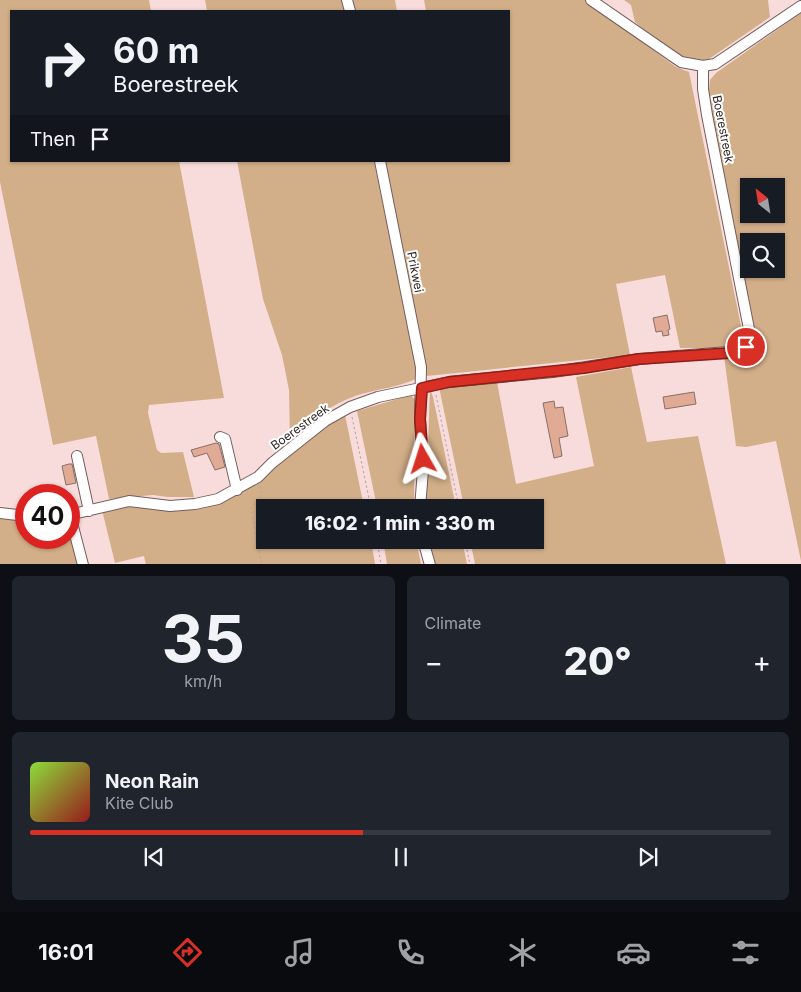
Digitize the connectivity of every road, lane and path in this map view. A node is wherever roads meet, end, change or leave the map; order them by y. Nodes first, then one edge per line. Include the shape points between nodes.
1 (591, 0) edge
2 (801, 6) edge
3 (703, 66) junction
4 (380, 162) edge
5 (434, 385) junction
6 (422, 388) junction
7 (350, 407) junction
8 (220, 437) dead end
9 (77, 456) dead end
10 (258, 477) junction
11 (237, 490) junction
12 (368, 499) edge
13 (421, 499) edge
14 (457, 499) edge
15 (89, 511) junction
16 (0, 513) edge
17 (80, 513) edge
18 (15, 515) edge
19 (78, 549) edge
20 (378, 549) edge
21 (426, 549) edge
22 (467, 549) edge
23 (82, 564) edge
24 (262, 564) edge
25 (381, 564) edge
26 (430, 564) edge
27 (470, 564) edge

1 - 3 street via 681,62
2 - 3 street via 715,64
3 - 5 street, Boerestreek via 707,115 749,329 746,347 730,353 647,358
4 - 6 street, Prikwei via 422,367
5 - 6 street, Boerestreek
5 - 14 path
6 - 7 street, Boerestreek via 378,397
6 - 13 street, Prikwei
7 - 10 street, Boerestreek via 325,421
7 - 12 path
8 - 11 street via 225,439
9 - 15 street
10 - 11 street, Boerestreek
10 - 24 path via 262,495 251,508
11 - 15 street, Boerestreek via 218,499 195,504 170,506 129,501
15 - 17 street, Boerestreek
16 - 18 street
19 - 23 street
20 - 25 path
21 - 26 street
22 - 27 path

